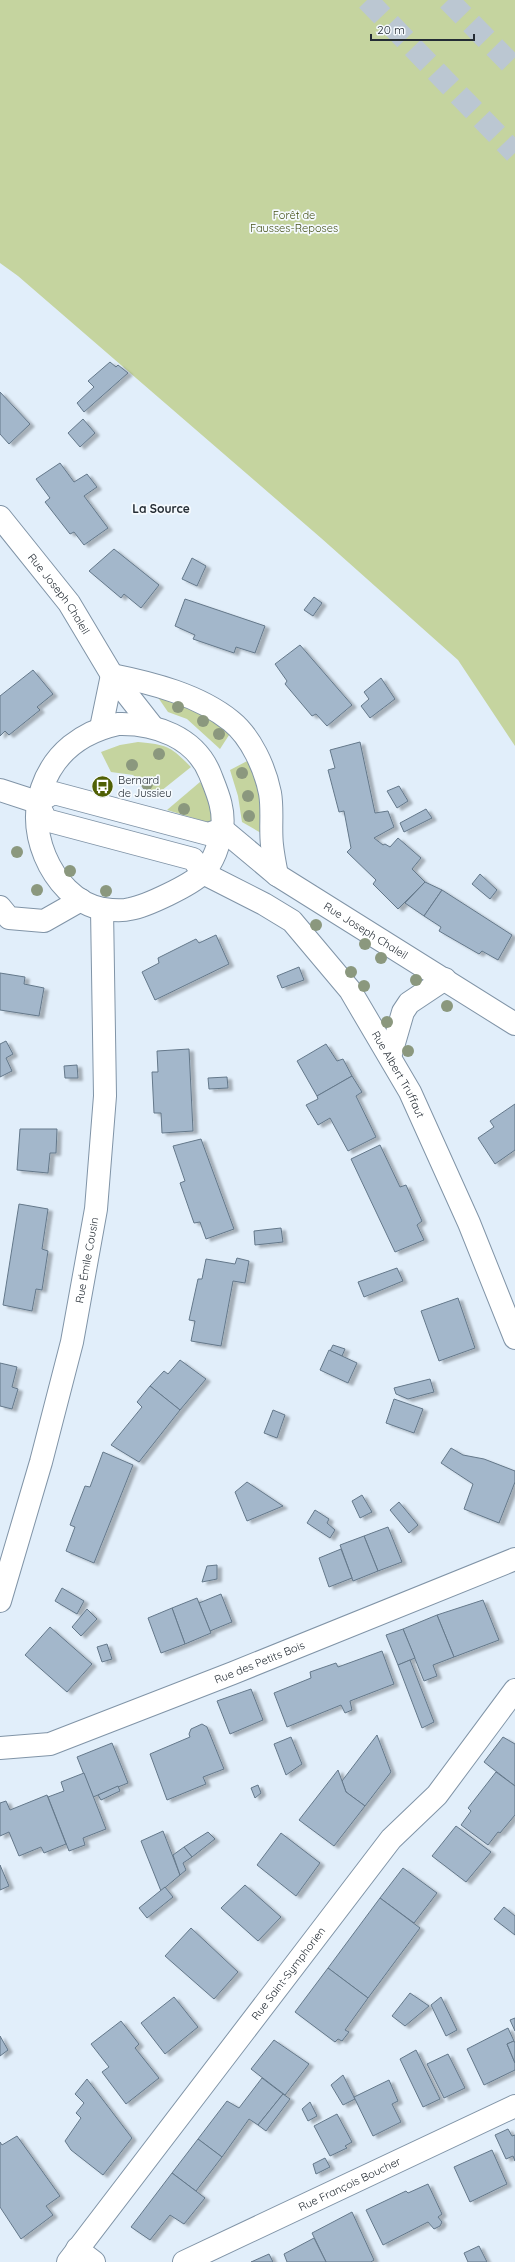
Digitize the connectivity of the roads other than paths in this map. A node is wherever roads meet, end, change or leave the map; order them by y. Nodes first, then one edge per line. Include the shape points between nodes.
1 (0, 517) edge
2 (112, 675) junction
3 (152, 726) junction
4 (101, 728) junction
5 (0, 790) edge
6 (37, 802) junction
7 (222, 829) junction
8 (203, 873) junction
9 (277, 875) junction
10 (81, 900) junction
11 (0, 907) edge
12 (102, 909) junction
13 (445, 979) junction
14 (515, 1024) edge
15 (390, 1057) junction
16 (515, 1338) edge
17 (515, 1559) edge
18 (0, 1601) edge
19 (515, 1690) edge
20 (0, 1748) edge
21 (515, 2106) edge
22 (80, 2258) edge
23 (184, 2262) edge

1 - 2 street, Rue Joseph Chaleil via 69,603
2 - 3 street, Rue Joseph Chaleil
2 - 4 street
2 - 9 street via 135,680 204,704 231,722 246,738 263,768 270,793 272,844
3 - 4 street via 124,724
3 - 7 street via 177,737 201,758 208,768 221,802
4 - 6 street via 79,738 61,754 47,774
5 - 6 street
6 - 7 street via 54,793 208,834
6 - 8 street via 46,820 193,858
6 - 10 street via 36,820 40,844 50,868 63,886
7 - 8 street via 215,852
7 - 9 street, Rue Joseph Chaleil
8 - 12 street via 169,894 130,909
8 - 15 street, Rue Albert Truffaut via 292,921 350,990
9 - 13 street, Rue Joseph Chaleil
10 - 11 street via 44,921 9,918
10 - 12 street
12 - 18 street, Rue Émile Cousin via 105,1096 96,1209 72,1342 37,1477
13 - 14 street, Rue Joseph Chaleil
13 - 15 street via 409,1003 403,1012
15 - 16 street, Rue Albert Truffaut via 410,1092 469,1223
17 - 20 street, Rue des Petits Bois via 50,1744
19 - 22 street, Rue Saint-Symphorien via 437,1795 391,1839
21 - 23 street, Rue François Boucher

